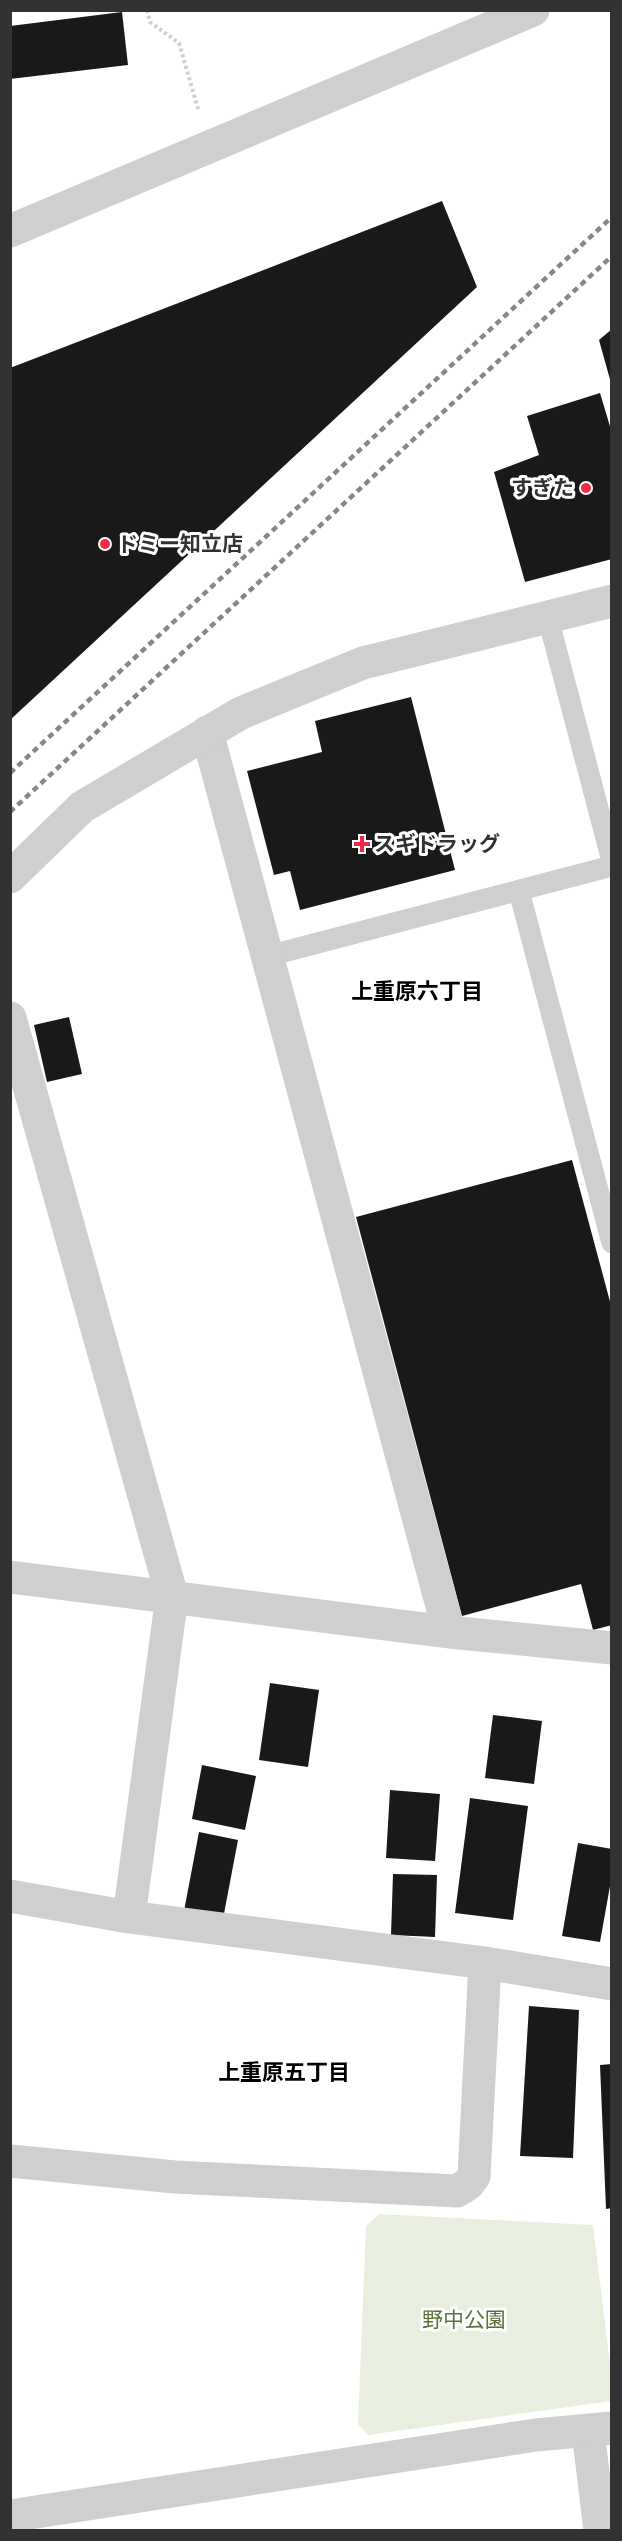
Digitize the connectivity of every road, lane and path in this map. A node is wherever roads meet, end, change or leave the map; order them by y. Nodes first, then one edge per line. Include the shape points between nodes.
1 (147, 10) edge
2 (533, 10) edge
3 (200, 116) dead end
4 (10, 231) edge
5 (612, 601) edge
6 (548, 618) junction
7 (207, 732) junction
8 (612, 864) edge
9 (10, 877) edge
10 (519, 891) junction
11 (268, 956) junction
12 (10, 1018) edge
13 (612, 1243) edge
14 (10, 1577) edge
15 (172, 1596) junction
16 (449, 1632) junction
17 (612, 1648) edge
18 (10, 1896) edge
19 (129, 1917) junction
20 (484, 1963) junction
21 (612, 1984) edge
22 (10, 2161) edge
23 (600, 2429) edge
24 (10, 2516) edge
25 (600, 2530) edge

1 - 3 path via 150,22 179,43
2 - 4 street
5 - 6 street
6 - 7 street via 363,663 241,713
6 - 8 lane
7 - 9 street via 82,807
7 - 11 street
8 - 10 lane
10 - 11 lane
10 - 13 lane
11 - 16 street
12 - 15 street
14 - 15 street
15 - 16 street
15 - 19 street
16 - 17 street
18 - 19 street
19 - 20 street
20 - 21 street
20 - 22 street via 474,2175 457,2191 175,2177
23 - 24 street via 536,2435
23 - 25 street

